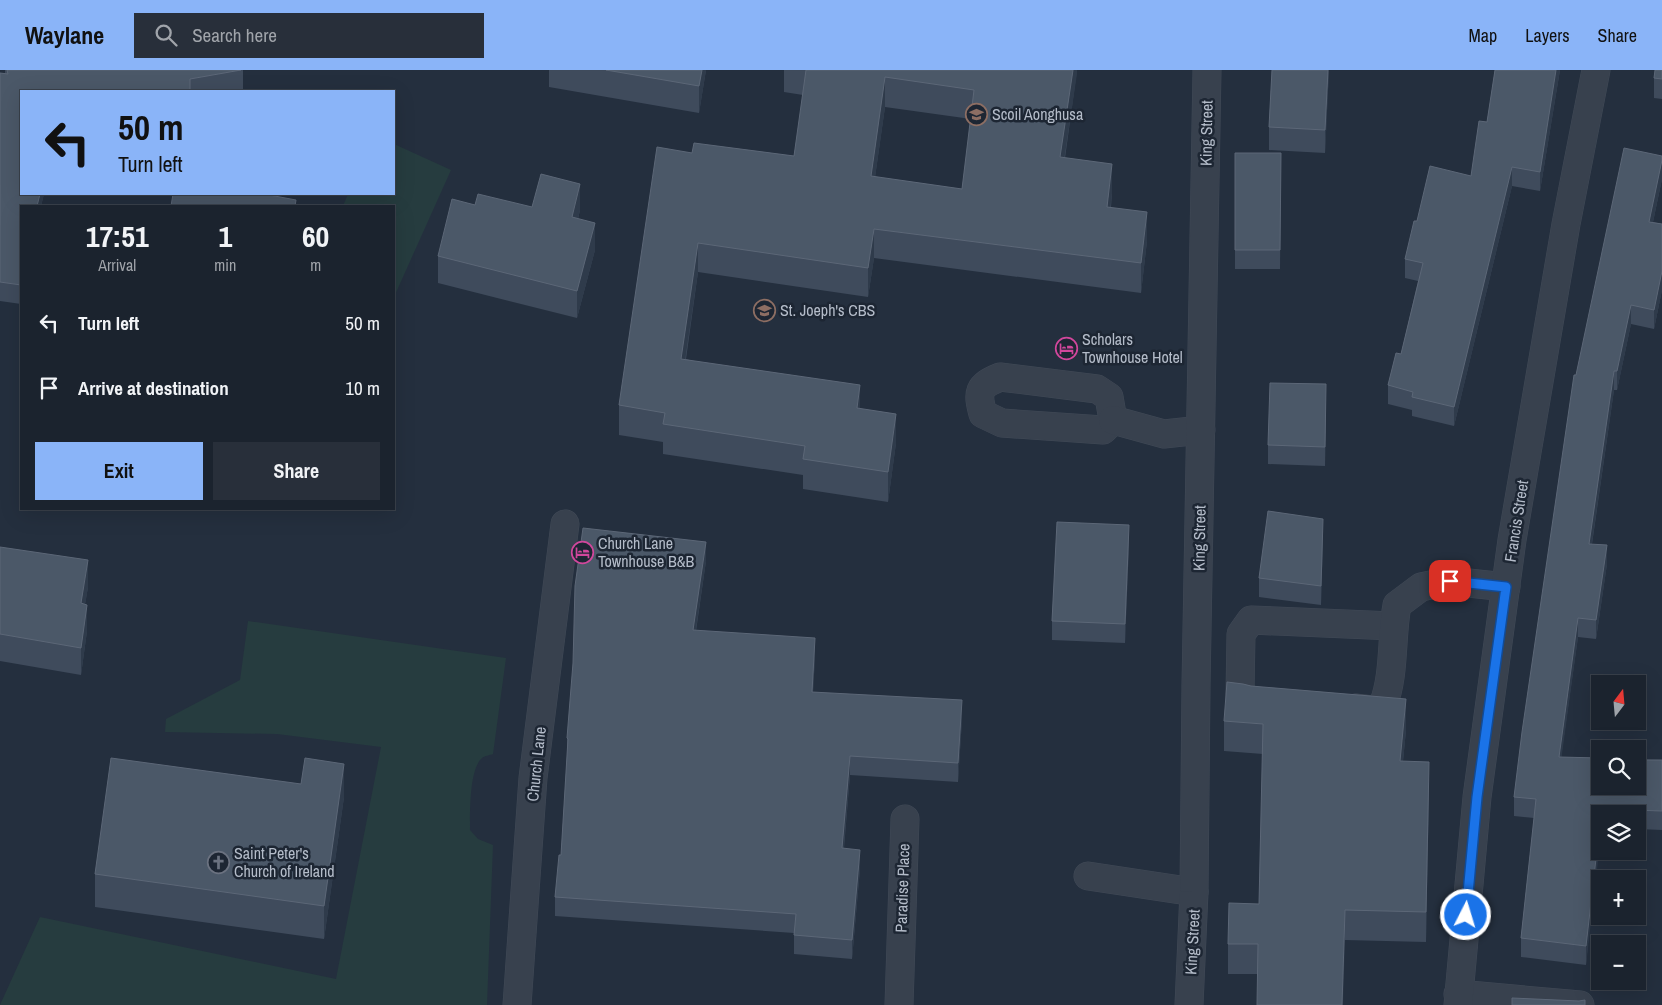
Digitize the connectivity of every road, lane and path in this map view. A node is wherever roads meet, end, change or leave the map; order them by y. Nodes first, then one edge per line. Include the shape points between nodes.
1 (1207, 70) edge
2 (1596, 70) edge
3 (1113, 420) dead end
4 (1201, 430) junction
5 (565, 524) dead end
6 (1506, 587) junction
7 (1393, 626) junction
8 (1289, 703) edge
9 (1326, 706) edge
10 (905, 818) dead end
11 (1088, 876) dead end
12 (1194, 892) junction
13 (1458, 999) edge
14 (517, 1005) edge
15 (900, 1005) edge
16 (1189, 1005) edge
17 (1580, 1005) edge

1 - 4 street, King Street
2 - 6 street, Francis Street via 1566,224
3 - 4 street via 1164,434
4 - 12 street, King Street
5 - 14 street, Church Lane via 533,778
6 - 7 street via 1450,581 1421,587 1397,605
6 - 13 street, Francis Street via 1477,797
7 - 8 street via 1251,620 1242,634 1240,694 1252,700
7 - 9 street via 1389,690 1383,704 1373,710
10 - 15 street, Paradise Place
11 - 12 street
12 - 16 street, King Street
13 - 17 street

